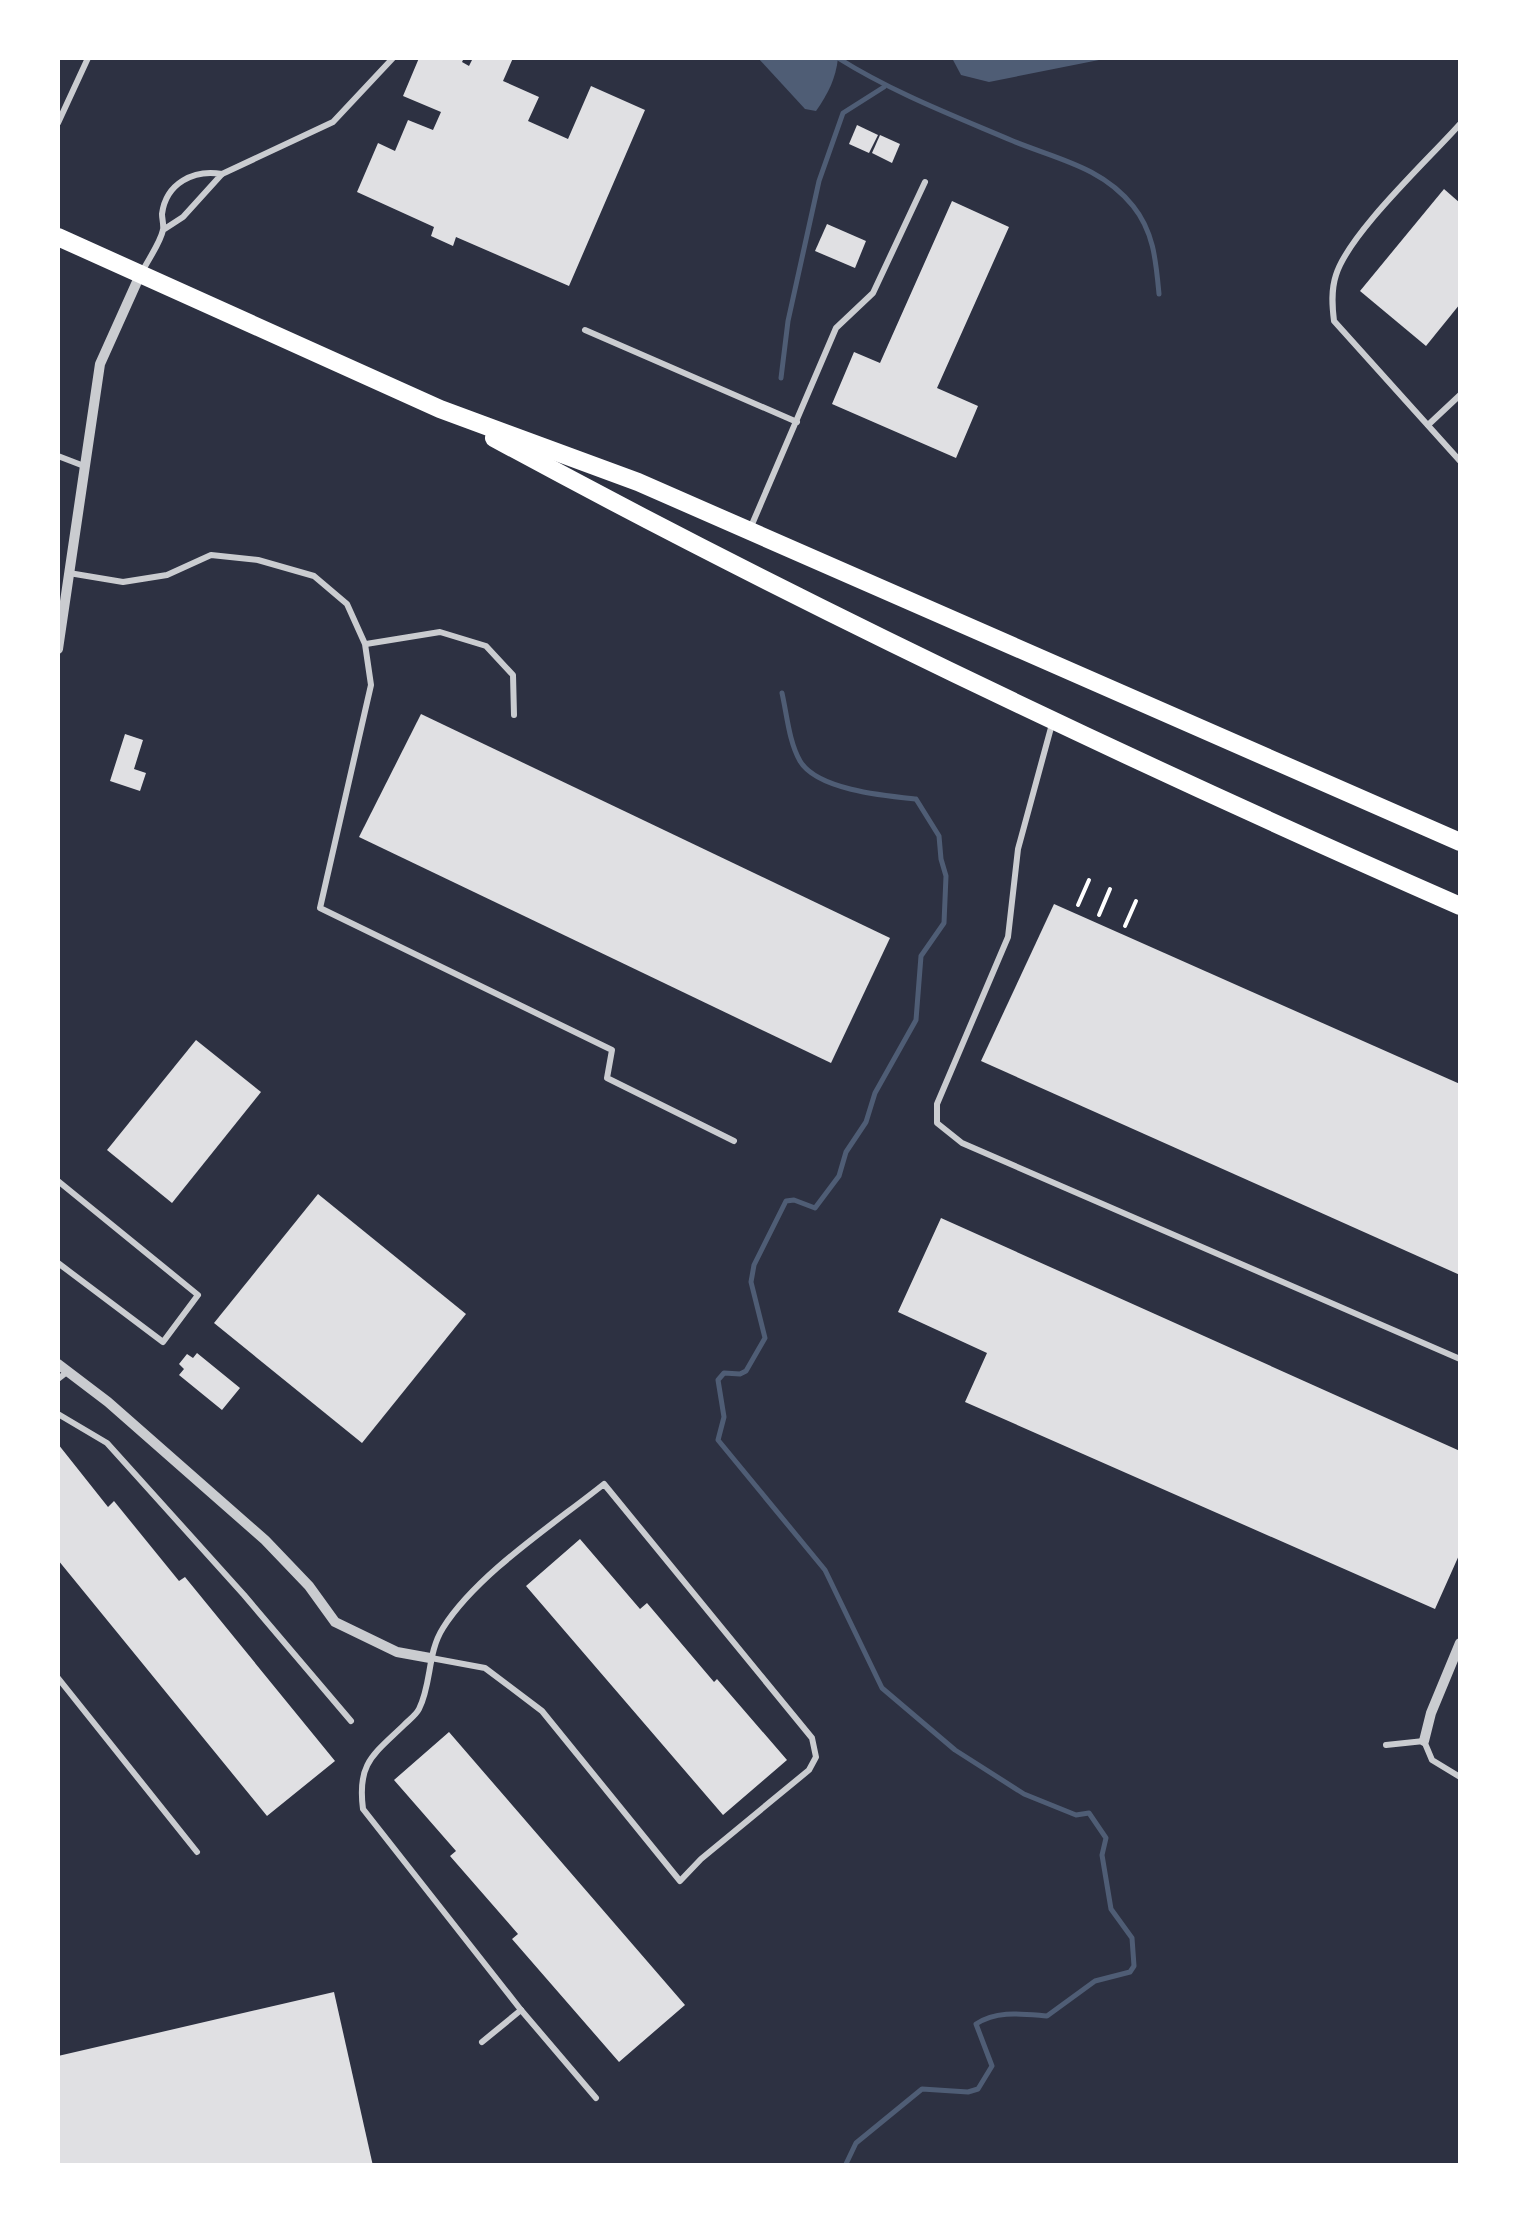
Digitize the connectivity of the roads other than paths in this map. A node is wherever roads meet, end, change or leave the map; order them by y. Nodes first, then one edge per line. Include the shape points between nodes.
1 (88, 58) edge
2 (393, 58) edge
3 (58, 122) edge
4 (1460, 124) edge
5 (222, 174) junction
6 (925, 182) dead end
7 (163, 230) junction
8 (58, 236) edge
9 (140, 275) junction
10 (585, 330) dead end
11 (1460, 395) edge
12 (440, 409) junction
13 (797, 422) junction
14 (1428, 425) junction
15 (58, 456) edge
16 (1460, 461) edge
17 (85, 466) junction
18 (750, 530) junction
19 (69, 573) junction
20 (365, 644) junction
21 (58, 649) edge
22 (514, 715) dead end
23 (1054, 718) junction
24 (1460, 842) edge
25 (1460, 906) edge
26 (734, 1141) dead end
27 (58, 1181) edge
28 (58, 1262) edge
29 (1460, 1359) edge
30 (61, 1372) edge
31 (58, 1414) edge
32 (1460, 1643) edge
33 (430, 1658) junction
34 (58, 1678) edge
35 (351, 1721) dead end
36 (1424, 1741) junction
37 (1386, 1745) dead end
38 (1460, 1777) edge
39 (197, 1852) dead end
40 (521, 2010) junction
41 (482, 2042) dead end
42 (596, 2098) dead end

1 - 3 lane
2 - 5 lane via 333,122
4 - 14 lane via 1353,242 1336,272 1332,297 1334,321
5 - 7 lane
5 - 7 lane via 201,172 180,182 164,204
6 - 13 lane via 874,293 836,328
7 - 9 lane
8 - 9 main road
9 - 12 main road
9 - 17 street via 100,364
10 - 13 lane
11 - 14 lane
12 - 18 main road
12 - 23 main road via 628,511
13 - 18 lane
14 - 16 lane
15 - 17 lane
17 - 19 street
18 - 24 main road
19 - 20 lane via 123,582 168,575 211,555 258,560 314,576 347,604
19 - 21 street
20 - 22 lane via 440,632 486,646 514,675
20 - 26 lane via 370,685 320,908 612,1050 607,1078
23 - 25 main road
23 - 29 lane via 1018,850 1008,937 937,1104 937,1123 962,1143
27 - 28 lane via 198,1295 163,1342
30 - 33 street via 108,1402 266,1540 336,1622 397,1652
31 - 35 lane via 107,1443
32 - 36 street
33 - 33 lane via 443,1628 477,1587 604,1484 812,1738 816,1757 680,1881 542,1712 485,1668
33 - 40 lane via 418,1712 367,1761 359,1782 363,1809
34 - 39 lane
36 - 37 lane
36 - 38 lane via 1432,1760
40 - 41 lane
40 - 42 lane

